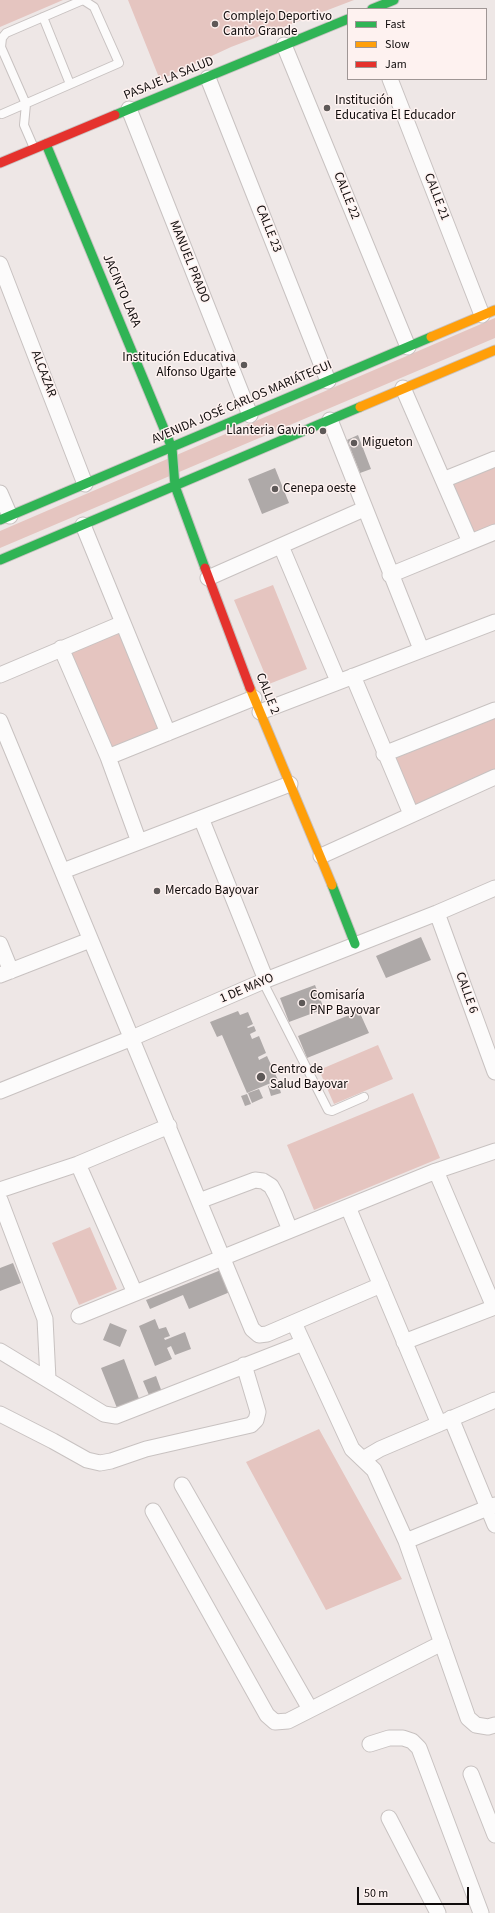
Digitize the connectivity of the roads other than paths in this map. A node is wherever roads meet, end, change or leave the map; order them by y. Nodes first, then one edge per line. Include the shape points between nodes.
1 (83, 0) edge
2 (394, 0) edge
3 (374, 8) edge
4 (43, 17) junction
5 (347, 19) edge
6 (284, 45) junction
7 (208, 78) junction
8 (390, 80) edge
9 (70, 84) junction
10 (26, 104) junction
11 (129, 110) junction
12 (2, 114) dead end
13 (46, 144) junction
14 (34, 149) junction
15 (0, 163) edge
16 (0, 264) edge
17 (489, 313) edge
18 (408, 347) junction
19 (495, 350) edge
20 (328, 381) junction
21 (403, 388) junction
22 (250, 415) junction
23 (330, 420) junction
24 (172, 448) junction
25 (495, 459) edge
26 (443, 480) junction
27 (85, 484) junction
28 (175, 486) junction
29 (0, 492) edge
30 (364, 509) junction
31 (5, 518) edge
32 (82, 525) junction
33 (495, 532) edge
34 (470, 542) junction
35 (281, 546) junction
36 (0, 560) edge
37 (390, 575) junction
38 (208, 578) junction
39 (495, 622) edge
40 (123, 623) junction
41 (61, 648) junction
42 (421, 649) junction
43 (0, 675) edge
44 (353, 676) junction
45 (338, 681) junction
46 (254, 698) junction
47 (495, 710) edge
48 (260, 712) junction
49 (0, 721) edge
50 (168, 733) junction
51 (6, 752) edge
52 (384, 754) junction
53 (108, 757) junction
54 (495, 777) edge
55 (290, 784) junction
56 (410, 814) junction
57 (201, 818) junction
58 (139, 842) junction
59 (321, 856) junction
60 (63, 871) junction
61 (495, 888) edge
62 (436, 913) junction
63 (90, 940) junction
64 (0, 944) edge
65 (356, 944) junction
66 (5, 973) edge
67 (265, 981) junction
68 (132, 1038) junction
69 (495, 1072) edge
70 (0, 1091) edge
71 (364, 1098) dead end
72 (169, 1126) junction
73 (495, 1151) edge
74 (78, 1164) junction
75 (436, 1171) junction
76 (0, 1190) edge
77 (0, 1200) edge
78 (199, 1201) junction
79 (348, 1207) junction
80 (290, 1230) junction
81 (222, 1256) junction
82 (380, 1285) junction
83 (135, 1293) junction
84 (494, 1307) edge
85 (79, 1316) dead end
86 (294, 1323) junction
87 (404, 1342) junction
88 (303, 1343) junction
89 (0, 1351) edge
90 (244, 1365) junction
91 (48, 1379) junction
92 (495, 1400) edge
93 (0, 1414) edge
94 (445, 1421) junction
95 (363, 1459) junction
96 (182, 1485) dead end
97 (491, 1506) edge
98 (153, 1511) dead end
99 (495, 1526) edge
100 (406, 1541) junction
101 (442, 1643) junction
102 (310, 1709) junction
103 (495, 1725) edge
104 (370, 1744) dead end
105 (471, 1774) dead end
106 (389, 1818) dead end
107 (495, 1835) edge
108 (438, 1913) edge
109 (481, 1913) edge

1 - 4 lane
1 - 9 lane via 94,7 119,63
2 - 3 street
4 - 9 lane
4 - 10 lane via 6,33 2,38 1,47
5 - 6 street, PASAJE LA SALUD
6 - 7 street, PASAJE LA SALUD
6 - 18 street, CALLE 22
7 - 11 street, PASAJE LA SALUD
7 - 20 street, CALLE 23
8 - 17 street, CALLE 21
9 - 10 lane
10 - 12 lane
10 - 14 lane via 24,125
11 - 13 street, PASAJE LA SALUD
11 - 22 street, MANUEL PRADO
13 - 14 street, PASAJE LA SALUD
13 - 24 street, JACINTO LARA
14 - 15 street, PASAJE LA SALUD
16 - 27 street, ALCAZAR
17 - 18 street, AVENIDA JOSÉ CARLOS MARIÁTEGUI
18 - 20 street, AVENIDA JOSÉ CARLOS MARIÁTEGUI
19 - 21 street
20 - 22 street, AVENIDA JOSÉ CARLOS MARIÁTEGUI
21 - 23 street
21 - 26 street
22 - 24 street, AVENIDA JOSÉ CARLOS MARIÁTEGUI
23 - 28 street
23 - 30 street
24 - 27 street, AVENIDA JOSÉ CARLOS MARIÁTEGUI
24 - 28 street, CALLE 2
25 - 26 street
26 - 34 street
27 - 31 street, AVENIDA JOSÉ CARLOS MARIÁTEGUI
28 - 32 street
28 - 38 street, CALLE 2
29 - 31 street
30 - 35 street
30 - 37 street
32 - 36 street
32 - 40 street
33 - 34 street
34 - 37 street
35 - 38 street
35 - 45 street
37 - 42 street
38 - 46 street, CALLE 2
39 - 42 street
40 - 41 street
40 - 50 street
41 - 43 street
41 - 53 street
42 - 44 street
44 - 45 street
44 - 52 street
45 - 48 street
46 - 48 street, CALLE 2
46 - 50 street
47 - 52 street
48 - 55 street, CALLE 2
49 - 51 street
50 - 53 street
51 - 60 street
52 - 56 street
53 - 58 street
54 - 56 street
55 - 57 street
55 - 59 street, CALLE 2
56 - 59 street
57 - 58 street
57 - 67 street
58 - 60 street
59 - 65 street, CALLE 2
60 - 63 street
61 - 62 street, 1 DE MAYO
62 - 65 street, 1 DE MAYO
62 - 69 street, CALLE 6
63 - 66 street
63 - 68 street
64 - 66 street
65 - 67 street, 1 DE MAYO
67 - 68 street, 1 DE MAYO
67 - 71 lane via 328,1110 332,1111
68 - 70 street, 1 DE MAYO
68 - 72 street
72 - 74 street
72 - 78 street
73 - 75 street
74 - 76 street
74 - 83 street
75 - 79 street
75 - 84 street
77 - 91 street via 45,1319
78 - 80 street via 255,1180 263,1181 271,1186 276,1195
78 - 81 street
79 - 80 street
79 - 82 street
80 - 81 street
81 - 83 street
81 - 86 street via 252,1330 259,1335 267,1334
82 - 86 street
82 - 87 street
83 - 85 street
84 - 87 street
86 - 88 street
87 - 94 street
88 - 90 street
88 - 95 street via 352,1449
89 - 91 street
90 - 91 street via 116,1416 104,1414
90 - 93 street via 258,1412 256,1420 251,1425 146,1449 111,1461 100,1463 87,1460
92 - 94 street
94 - 95 street
94 - 97 street
95 - 100 street via 374,1470
96 - 102 street
97 - 99 street
97 - 100 street
98 - 102 street via 267,1715 276,1722 288,1722
100 - 101 street
101 - 102 street
101 - 103 street via 468,1718 476,1725
104 - 109 street via 389,1738 402,1738 412,1741 419,1748
105 - 107 street
106 - 108 street

